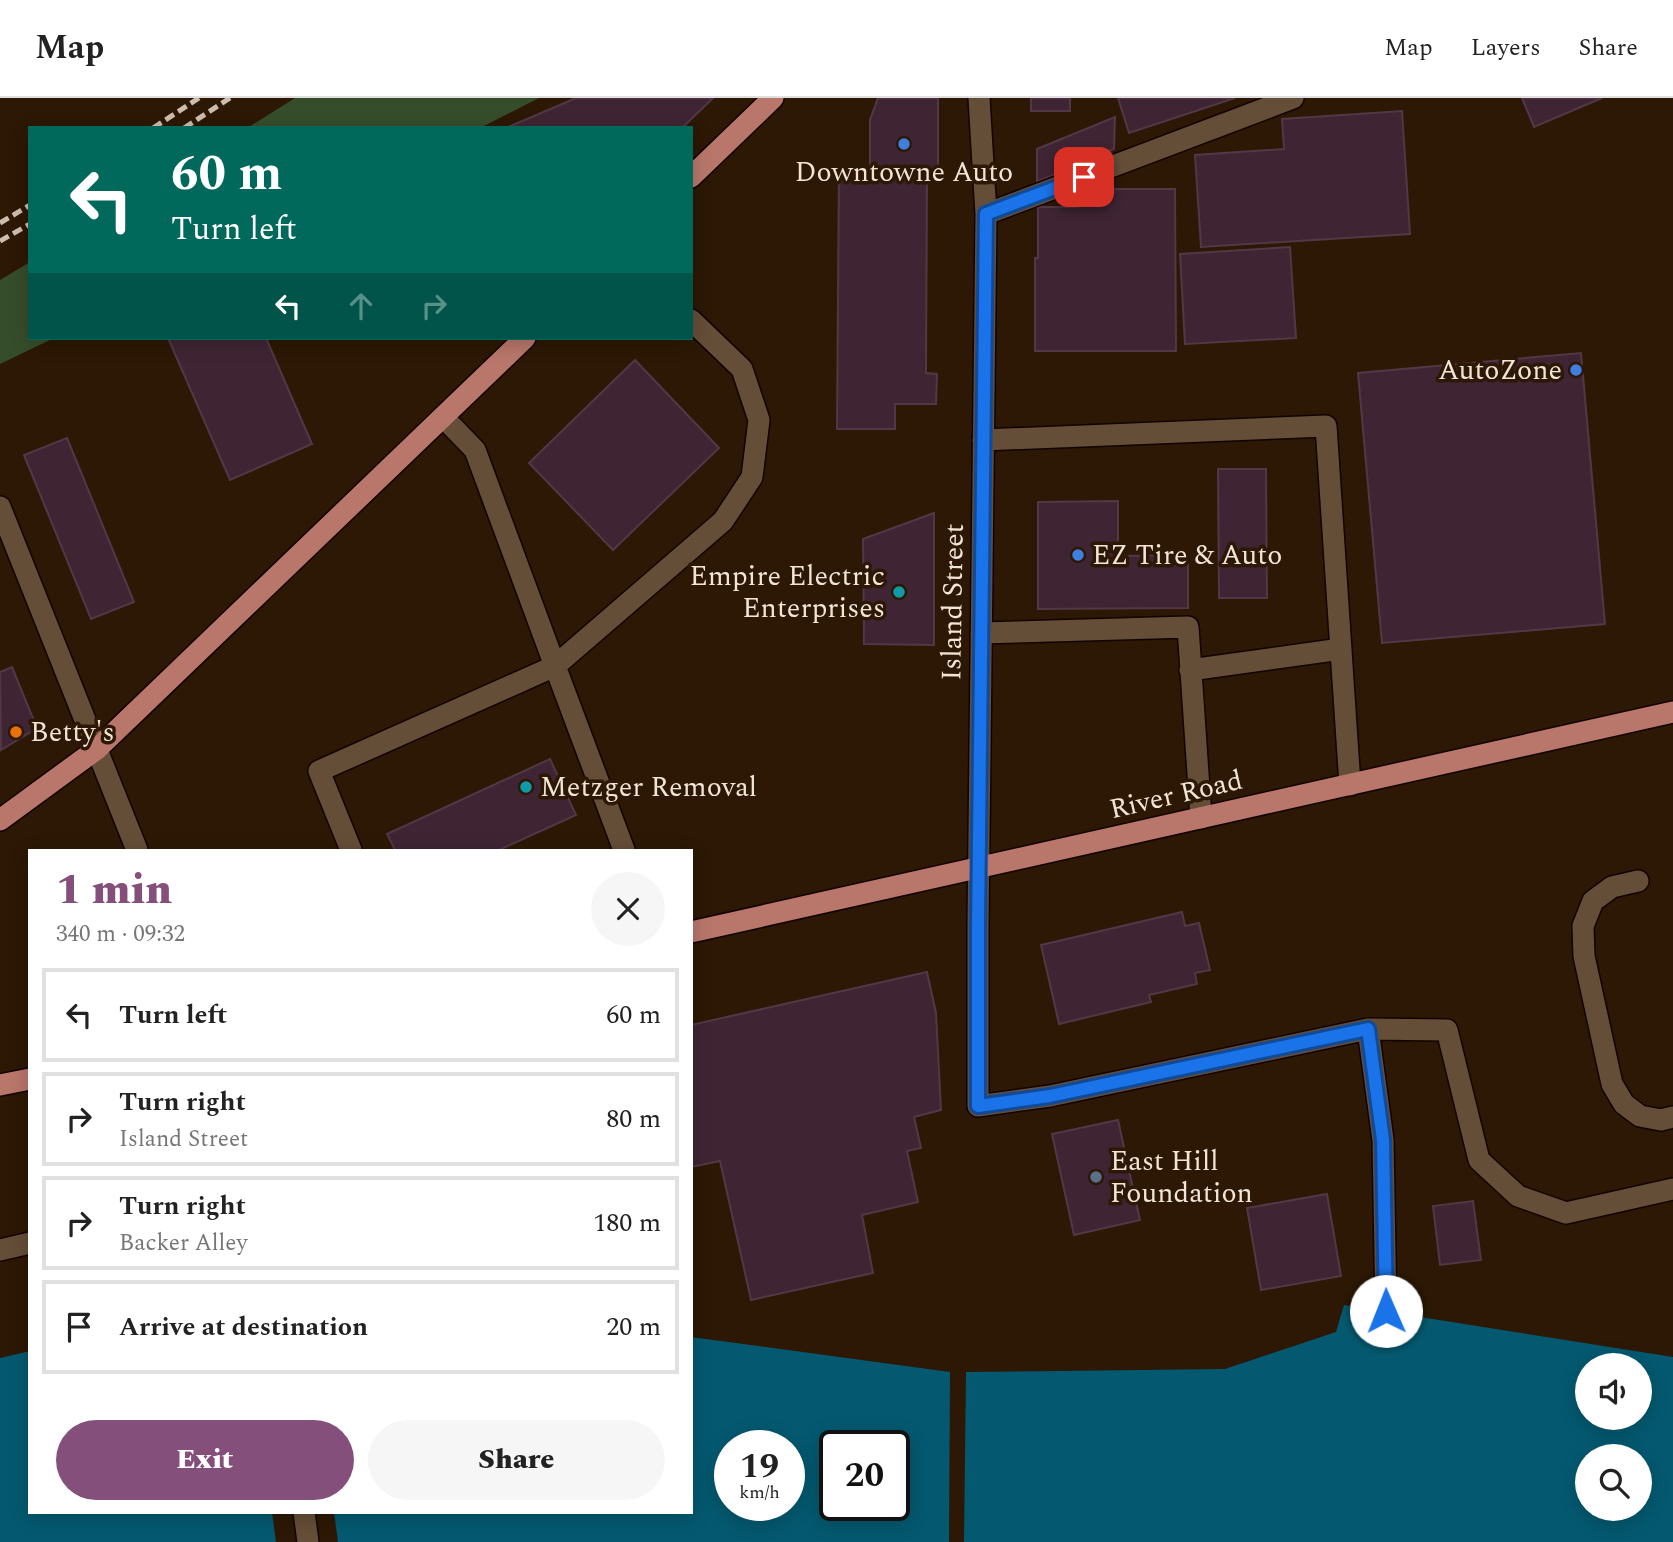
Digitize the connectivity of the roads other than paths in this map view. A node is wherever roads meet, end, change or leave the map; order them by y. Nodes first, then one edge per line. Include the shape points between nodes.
1 (774, 98) edge
2 (978, 98) edge
3 (1293, 98) edge
4 (693, 175) edge
5 (986, 214) junction
6 (693, 322) edge
7 (523, 340) edge
8 (443, 417) junction
9 (983, 440) junction
10 (0, 507) edge
11 (981, 633) junction
12 (1341, 649) junction
13 (555, 666) junction
14 (1190, 670) junction
15 (1673, 712) edge
16 (97, 749) junction
17 (1350, 785) junction
18 (1201, 818) junction
19 (0, 820) edge
20 (137, 849) edge
21 (351, 849) edge
22 (624, 849) edge
23 (978, 868) junction
24 (1638, 881) dead end
25 (693, 932) edge
26 (1368, 1029) junction
27 (28, 1079) edge
28 (0, 1085) edge
29 (1673, 1117) edge
30 (1673, 1189) edge
31 (28, 1244) edge
32 (0, 1251) edge
33 (1386, 1311) dead end
34 (304, 1514) edge
35 (308, 1542) edge

1 - 4 main road
2 - 5 street, Island Street
3 - 5 street
5 - 9 street, Island Street
6 - 13 street via 742,369 760,420 752,477 723,521
7 - 8 main road
8 - 13 street via 475,450
8 - 16 main road
9 - 11 street, Island Street
9 - 12 street via 1326,426
10 - 16 street
11 - 14 street via 1188,627
11 - 23 street, Island Street
12 - 14 street
12 - 17 street
13 - 21 street via 319,771
13 - 22 street
14 - 18 street
15 - 17 main road, River Road
16 - 19 main road
16 - 20 street
17 - 18 main road, River Road
18 - 23 main road, River Road
23 - 25 main road, River Road
23 - 26 street, Island Street via 978,1106 1050,1096
24 - 29 street via 1612,887 1593,901 1583,926 1584,956 1612,1084 1624,1104 1640,1116
26 - 30 street via 1447,1030 1479,1160 1518,1196 1566,1213
26 - 33 street via 1383,1140
27 - 28 main road
31 - 32 street
34 - 35 street

